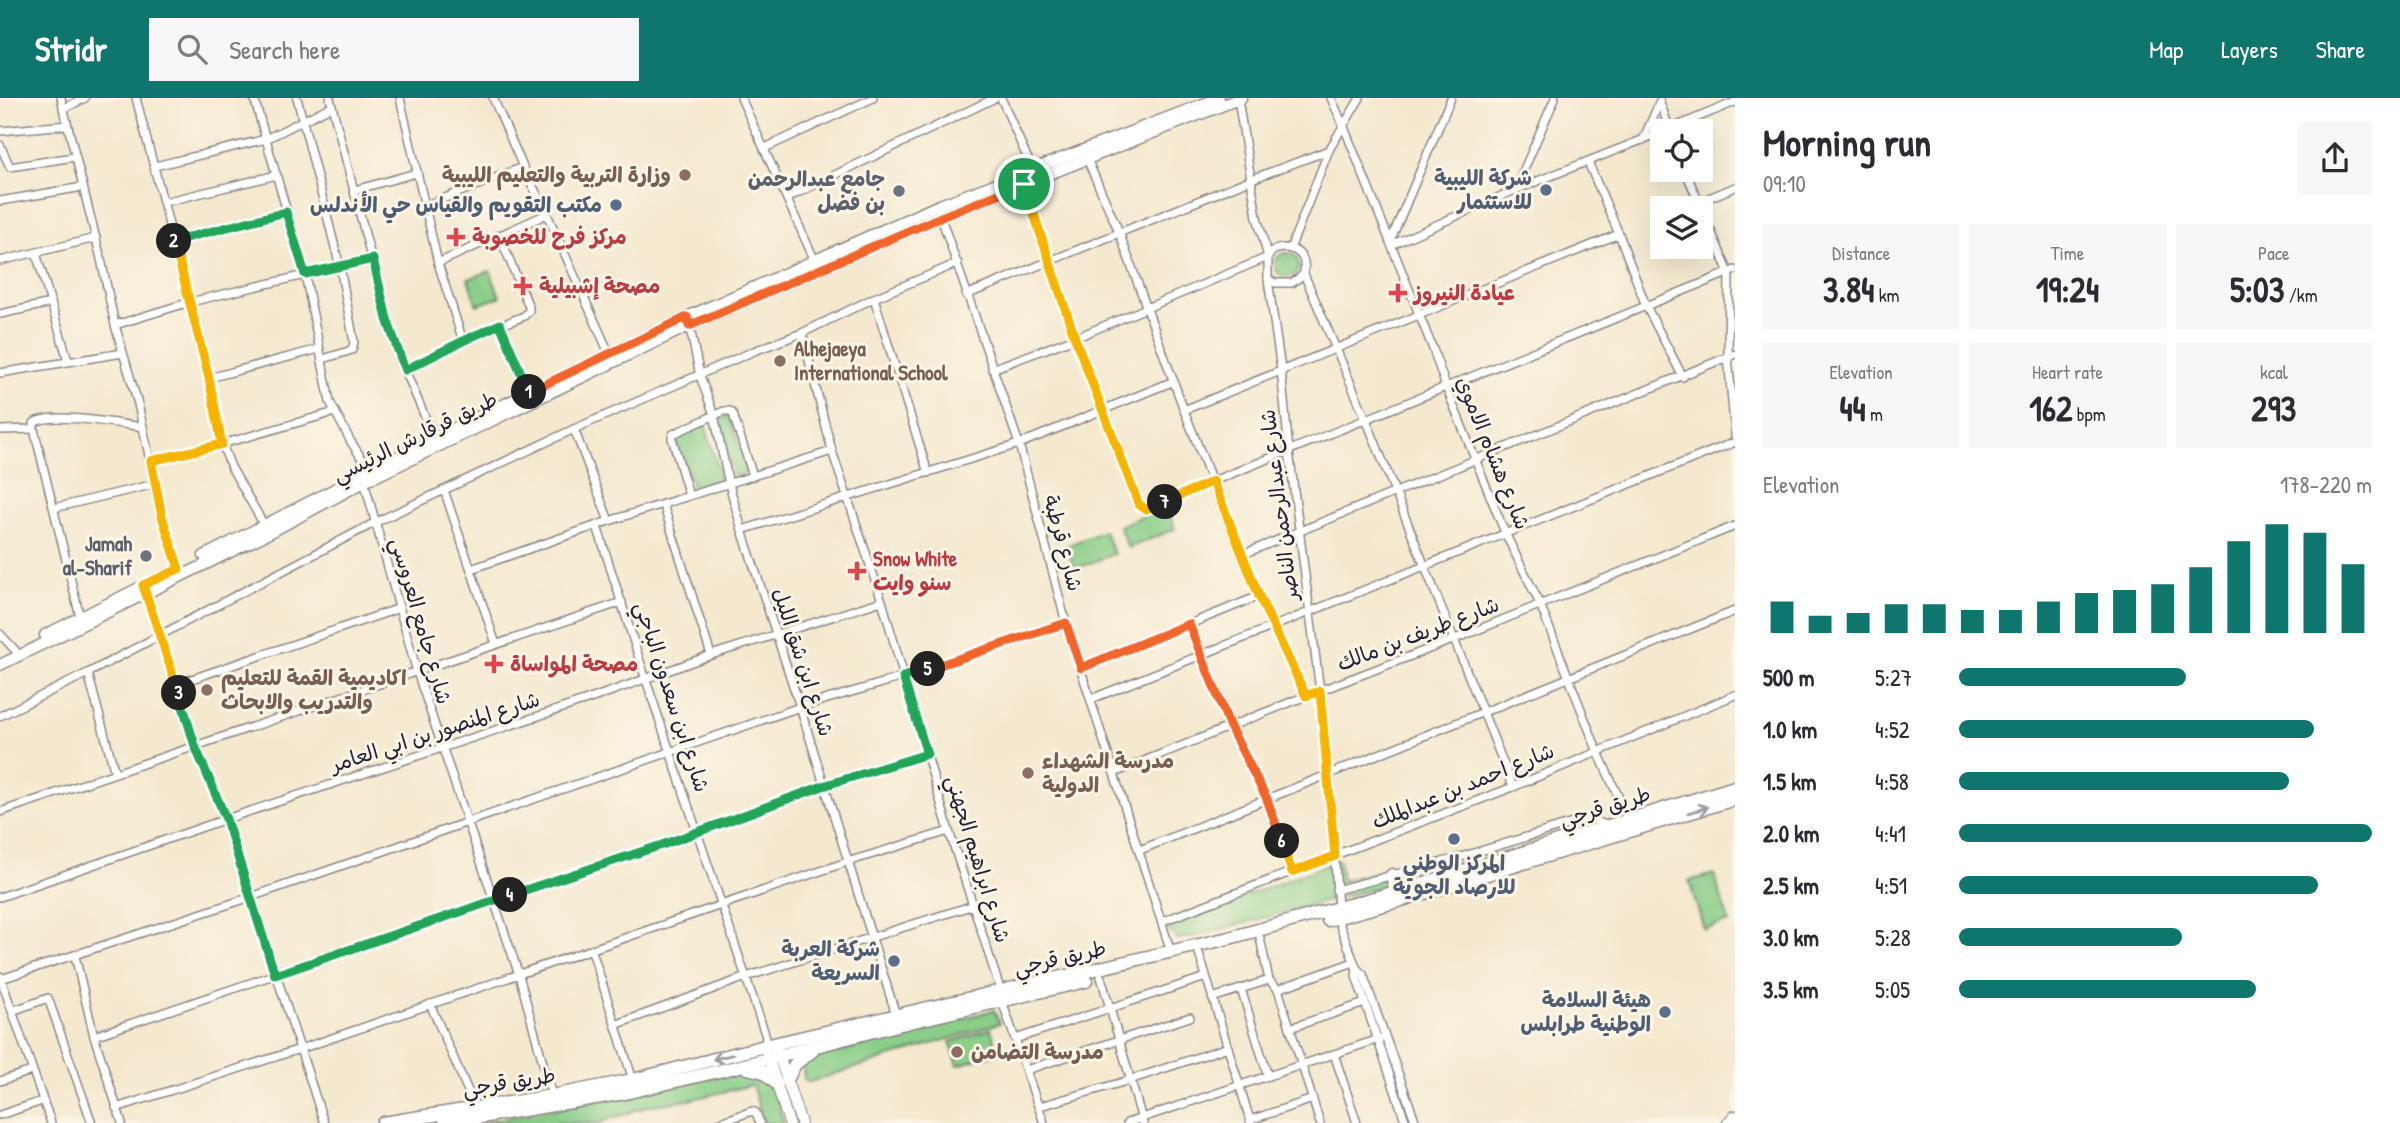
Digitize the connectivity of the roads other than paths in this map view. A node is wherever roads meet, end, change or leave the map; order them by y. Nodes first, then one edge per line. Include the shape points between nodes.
1 (61, 98) edge
2 (85, 98) edge
3 (136, 98) edge
4 (254, 98) edge
5 (297, 98) edge
6 (400, 98) edge
7 (493, 98) edge
8 (752, 98) edge
9 (873, 98) edge
10 (1219, 98) edge
11 (1331, 98) edge
12 (1360, 98) edge
13 (1451, 98) edge
14 (1555, 98) edge
15 (1002, 99) edge
16 (1239, 99) edge
17 (742, 100) edge
18 (1661, 100) edge
19 (331, 102) edge
20 (1735, 102) edge
21 (63, 109) junction
22 (1664, 119) edge
23 (1695, 119) edge
24 (302, 121) junction
25 (67, 125) junction
26 (1345, 127) junction
27 (0, 131) edge
28 (1650, 137) edge
29 (266, 139) junction
30 (1643, 140) junction
31 (0, 145) edge
32 (765, 148) junction
33 (1329, 150) junction
34 (75, 157) junction
35 (1087, 159) junction
36 (1588, 162) junction
37 (155, 166) junction
38 (523, 167) junction
39 (416, 173) junction
40 (1034, 173) junction
41 (277, 175) junction
42 (1252, 179) junction
43 (1024, 184) junction
44 (83, 187) junction
45 (1735, 187) edge
46 (355, 190) junction
47 (1515, 190) junction
48 (1713, 196) edge
49 (787, 198) junction
50 (0, 201) edge
51 (164, 202) junction
52 (425, 206) junction
53 (939, 211) junction
54 (286, 212) junction
55 (547, 214) junction
56 (1119, 232) junction
57 (1713, 232) edge
58 (1619, 234) junction
59 (500, 237) junction
60 (96, 238) junction
61 (173, 241) junction
62 (1390, 243) junction
63 (1290, 249) junction
64 (36, 253) junction
65 (1268, 257) junction
66 (373, 259) junction
67 (0, 261) edge
68 (816, 261) junction
69 (1049, 261) junction
70 (438, 263) junction
71 (958, 263) junction
72 (340, 267) junction
73 (1732, 272) edge
74 (305, 274) junction
75 (1304, 274) junction
76 (1268, 279) junction
77 (966, 295) junction
78 (874, 298) junction
79 (190, 302) junction
80 (51, 303) junction
81 (1646, 306) junction
82 (1148, 308) junction
83 (1419, 313) junction
84 (0, 314) edge
85 (688, 321) junction
86 (500, 324) junction
87 (115, 325) junction
88 (802, 333) junction
89 (1075, 338) junction
90 (463, 341) junction
91 (319, 349) junction
92 (1336, 349) junction
93 (122, 353) junction
94 (609, 354) junction
95 (1731, 355) edge
96 (323, 359) junction
97 (68, 360) junction
98 (992, 369) junction
99 (405, 370) junction
100 (1281, 370) junction
101 (0, 373) edge
102 (700, 376) junction
103 (1683, 377) junction
104 (209, 378) junction
105 (1174, 381) junction
106 (1446, 387) junction
107 (529, 392) junction
108 (1184, 410) junction
109 (1103, 411) junction
110 (335, 412) junction
111 (714, 415) junction
112 (1366, 419) junction
113 (144, 427) junction
114 (34, 429) junction
115 (574, 429) junction
116 (0, 430) edge
117 (434, 438) junction
118 (1735, 439) edge
119 (222, 444) junction
120 (1019, 444) junction
121 (831, 451) junction
122 (1289, 451) junction
123 (1477, 459) junction
124 (151, 461) junction
125 (928, 473) junction
126 (365, 476) junction
127 (753, 476) junction
128 (1213, 481) junction
129 (155, 484) junction
130 (729, 484) junction
131 (444, 490) junction
132 (1395, 493) junction
133 (689, 496) junction
134 (847, 498) junction
135 (663, 504) junction
136 (54, 508) junction
137 (609, 521) junction
138 (374, 523) junction
139 (264, 525) junction
140 (597, 526) junction
141 (1735, 526) edge
142 (742, 530) junction
143 (1299, 531) junction
144 (1506, 535) junction
145 (1241, 555) junction
146 (1426, 566) junction
147 (179, 569) junction
148 (471, 569) junction
149 (145, 588) junction
150 (1259, 596) junction
151 (881, 601) junction
152 (622, 602) junction
153 (1540, 604) junction
154 (400, 608) junction
155 (1735, 611) edge
156 (1310, 613) junction
157 (80, 617) junction
158 (1066, 623) junction
159 (1189, 624) junction
160 (1273, 627) junction
161 (160, 633) junction
162 (776, 633) junction
163 (0, 634) edge
164 (1455, 639) junction
165 (496, 644) junction
166 (15, 650) junction
167 (711, 654) junction
168 (1202, 655) junction
169 (0, 658) edge
170 (0, 665) edge
171 (1081, 668) junction
172 (416, 672) junction
173 (88, 673) junction
174 (645, 677) junction
175 (903, 677) junction
176 (1570, 678) junction
177 (177, 684) junction
178 (1320, 691) junction
179 (1735, 695) edge
180 (1306, 696) junction
181 (1091, 699) junction
182 (800, 707) junction
183 (1484, 713) junction
184 (0, 716) edge
185 (1230, 727) junction
186 (195, 746) junction
187 (442, 749) junction
188 (1597, 750) junction
189 (672, 753) junction
190 (927, 754) junction
191 (115, 773) junction
192 (1114, 773) junction
193 (1329, 773) junction
194 (823, 786) junction
195 (1513, 787) junction
196 (1735, 787) edge
197 (1267, 799) junction
198 (1735, 799) edge
199 (0, 813) edge
200 (226, 819) junction
201 (1629, 820) junction
202 (468, 823) junction
203 (1608, 827) junction
204 (698, 831) junction
205 (949, 831) junction
206 (1140, 850) junction
207 (1335, 856) junction
208 (847, 862) junction
209 (1292, 872) junction
210 (1392, 875) junction
211 (1336, 890) junction
212 (1396, 892) junction
213 (0, 897) edge
214 (251, 897) junction
215 (494, 900) junction
216 (721, 905) junction
217 (974, 905) junction
218 (1338, 913) junction
219 (1163, 921) junction
220 (871, 937) junction
221 (1260, 938) junction
222 (592, 951) junction
223 (1171, 952) junction
224 (1199, 953) junction
225 (75, 956) junction
226 (1356, 965) junction
227 (275, 975) junction
228 (519, 975) junction
229 (1, 977) edge
230 (746, 977) junction
231 (1101, 977) junction
232 (1206, 977) junction
233 (1269, 980) junction
234 (1241, 989) junction
235 (1278, 989) junction
236 (1002, 997) junction
237 (1212, 998) junction
238 (1365, 1003) junction
239 (430, 1004) junction
240 (1110, 1007) junction
241 (12, 1011) junction
242 (896, 1015) junction
243 (1190, 1017) dead end
244 (615, 1025) junction
245 (1290, 1028) junction
246 (94, 1036) junction
247 (1381, 1038) junction
248 (1015, 1040) junction
249 (1118, 1041) junction
250 (824, 1043) junction
251 (1228, 1047) junction
252 (300, 1049) junction
253 (771, 1049) junction
254 (1334, 1054) junction
255 (1302, 1063) junction
256 (736, 1068) junction
257 (1026, 1070) junction
258 (32, 1071) junction
259 (1268, 1076) junction
260 (633, 1080) junction
261 (1130, 1080) junction
262 (0, 1081) edge
263 (783, 1081) junction
264 (1240, 1085) junction
265 (552, 1096) junction
266 (1313, 1099) junction
267 (42, 1101) junction
268 (1040, 1106) junction
269 (475, 1107) junction
270 (116, 1108) junction
271 (0, 1115) edge
272 (1735, 1118) edge
273 (1142, 1121) edge
274 (1250, 1122) edge
275 (51, 1123) edge
276 (92, 1123) edge
277 (122, 1123) edge
278 (324, 1123) edge
279 (383, 1123) edge
280 (445, 1123) edge
281 (718, 1123) edge
282 (760, 1123) edge
283 (789, 1123) edge
284 (801, 1123) edge
285 (1044, 1123) edge
286 (1126, 1123) edge
287 (1320, 1123) edge
288 (1357, 1123) edge
289 (1406, 1123) edge
290 (1416, 1123) edge
291 (1730, 1123) edge

1 - 21 street
2 - 21 street
3 - 37 street
4 - 29 street, شارع جامع العروسي
5 - 24 street
6 - 39 street
7 - 38 street
8 - 17 street
9 - 32 street
10 - 40 main road, طريق قرقارش الرئيسي
11 - 26 street, شارع هشام الاموي
12 - 26 street
13 - 62 street
14 - 47 street
15 - 40 street
15 - 49 street
16 - 35 main road, طريق قرقارش الرئيسي
16 - 42 street, شارع عبدالرحمن الناصر
17 - 32 street
18 - 22 street
18 - 30 street
19 - 24 street
19 - 46 street
20 - 23 street
21 - 25 street
24 - 29 street
24 - 72 street
25 - 27 street
25 - 34 street
26 - 33 street
26 - 62 street, شارع هشام الاموي
28 - 30 street
29 - 37 street
29 - 41 street, شارع جامع العروسي
30 - 36 street
31 - 34 street via 10,167
32 - 49 street
33 - 42 street
33 - 63 street
34 - 44 street
35 - 40 main road, طريق قرقارش الرئيسي
35 - 56 street
36 - 47 street
36 - 58 street
37 - 51 street
38 - 52 street
38 - 55 street
39 - 46 street
39 - 52 street
40 - 43 main road, طريق قرقارش الرئيسي
40 - 53 main road, طريق قرقارش الرئيسي
41 - 51 street
41 - 54 street, شارع جامع العروسي
42 - 56 street
42 - 65 street, شارع عبدالرحمن الناصر via 1256,217
43 - 53 main road, طريق قرقارش الرئيسي
43 - 69 street
44 - 50 street
44 - 60 street
45 - 48 street
46 - 66 street
47 - 62 street
49 - 68 street
51 - 61 street
52 - 70 street
53 - 68 main road, طريق قرقارش الرئيسي
53 - 71 street, شارع قرطبة
53 - 85 main road, طريق قرقارش الرئيسي
54 - 61 street
54 - 74 street, شارع جامع العروسي
55 - 59 street
55 - 94 street
56 - 69 street
56 - 82 street
57 - 73 street
58 - 81 street
58 - 83 street
59 - 70 street
59 - 86 street via 530,309 524,316
60 - 64 street
60 - 87 street
61 - 79 street
62 - 83 street, شارع هشام الاموي
63 - 65 street via 1278,248
63 - 75 street via 1303,257
64 - 67 street
64 - 80 street
65 - 76 street, شارع عبدالرحمن الناصر
65 - 82 street
66 - 72 street
66 - 99 street
68 - 85 main road, طريق قرقارش الرئيسي
69 - 77 street
69 - 89 street
70 - 90 street
71 - 77 street, شارع قرطبة
71 - 78 street
72 - 74 street
72 - 96 street via 354,346
73 - 81 street
73 - 95 street
74 - 79 street
74 - 91 street, شارع جامع العروسي
75 - 76 street via 1292,283
75 - 92 street
76 - 100 street, شارع عبدالرحمن الناصر
77 - 98 street, شارع قرطبة
78 - 88 street
78 - 125 street
79 - 87 street
79 - 104 street
80 - 84 street
80 - 97 street
81 - 103 street
81 - 106 street
82 - 89 street
82 - 105 street
83 - 92 street
83 - 106 street, شارع هشام الاموي
85 - 94 main road, طريق قرقارش الرئيسي
85 - 102 street, شارع ابن شق الليل
85 - 126 main road, طريق قرقارش الرئيسي
86 - 90 street
86 - 107 street
87 - 93 street
88 - 102 street
88 - 121 street, شارع ابراهيم الجهني
89 - 98 street
89 - 109 street
90 - 99 street
91 - 96 street, شارع جامع العروسي
91 - 104 street
92 - 100 street
92 - 112 street
93 - 97 street
93 - 113 street
94 - 107 main road, طريق قرقارش الرئيسي
95 - 103 street
95 - 118 street
96 - 110 street, شارع جامع العروسي
97 - 101 street
98 - 120 street, شارع قرطبة
99 - 117 street
100 - 108 street
100 - 122 street, شارع عبدالرحمن الناصر
102 - 111 street, شارع ابن شق الليل
102 - 115 street
103 - 123 street
104 - 119 street
105 - 108 street
105 - 109 street
106 - 112 street
106 - 123 street, شارع هشام الاموي
107 - 117 main road, طريق قرقارش الرئيسي
108 - 128 street
109 - 120 street
109 - 128 street via 1142,508
110 - 119 street
110 - 126 street, شارع جامع العروسي
111 - 127 street via 733,414
111 - 130 street, شارع ابن شق الليل
111 - 133 street via 672,436
112 - 122 street
112 - 132 street
113 - 114 street via 48,419 38,420
113 - 124 street
114 - 116 street
114 - 136 street
115 - 131 street
115 - 137 street
117 - 126 main road, طريق قرقارش الرئيسي
118 - 144 street
119 - 124 street
119 - 139 street
120 - 125 street
120 - 158 street, شارع قرطبة
121 - 127 street
121 - 134 street, شارع ابراهيم الجهني
122 - 128 street
122 - 143 street, شارع عبدالرحمن الناصر
123 - 132 street
123 - 144 street, شارع هشام الاموي
124 - 129 street
125 - 134 street
126 - 138 street, شارع جامع العروسي
126 - 139 main road, طريق قرقارش الرئيسي
126 - 149 main road, طريق قرقارش الرئيسي via 269,533
127 - 130 street
128 - 145 street
129 - 136 street
129 - 147 street
130 - 133 street
130 - 142 street, شارع ابن شق الليل
131 - 138 street
131 - 148 street
132 - 143 street
132 - 146 street
133 - 135 street
134 - 142 street
134 - 151 street, شارع ابراهيم الجهني
135 - 137 street
135 - 167 street
136 - 157 street
137 - 140 street
138 - 154 street, شارع جامع العروسي
138 - 161 street
139 - 147 main road, طريق قرقارش الرئيسي
140 - 148 street
140 - 152 street, شارع ابن سعدون الباجي
141 - 153 street, شارع طريف بن مالك
142 - 162 street, شارع ابن شق الليل
143 - 145 street
143 - 156 street, شارع عبدالرحمن الناصر
144 - 146 street
144 - 153 street, شارع هشام الاموي
145 - 150 street
146 - 156 street
146 - 164 street
147 - 149 main road, طريق قرقارش الرئيسي
148 - 165 street
149 - 157 main road, طريق قرقارش الرئيسي
149 - 161 street
149 - 170 main road, طريق قرقارش الرئيسي
150 - 159 street
150 - 160 street
151 - 162 street, شارع المنصور بن ابي العامر
151 - 175 street, شارع ابراهيم الجهني
152 - 165 street
152 - 174 street, شارع ابن سعدون الباجي
153 - 164 street, شارع طريف بن مالك
153 - 176 street, شارع هشام الاموي
154 - 172 street, شارع جامع العروسي
154 - 177 street
155 - 176 street
156 - 160 street
156 - 178 street, شارع عبدالرحمن الناصر
157 - 166 main road, طريق قرقارش الرئيسي
158 - 171 street, شارع قرطبة
158 - 175 street
159 - 168 street
159 - 171 street
160 - 168 street
160 - 180 street
161 - 173 street
161 - 177 street
162 - 167 street, شارع المنصور بن ابي العامر
162 - 182 street, شارع ابن شق الليل
163 - 166 street
164 - 178 street, شارع طريف بن مالك
164 - 183 street
165 - 172 street
166 - 169 main road, طريق قرقارش الرئيسي
167 - 174 street, شارع المنصور بن ابي العامر
168 - 181 street
168 - 185 street
171 - 181 street, شارع قرطبة
172 - 186 street
172 - 187 street, شارع جامع العروسي
173 - 184 street
173 - 191 street
174 - 187 street, شارع المنصور بن ابي العامر
174 - 189 street, شارع ابن سعدون الباجي
175 - 182 street
175 - 190 street, شارع ابراهيم الجهني
176 - 183 street
176 - 188 street, شارع هشام الاموي
177 - 186 street
178 - 180 street, شارع طريف بن مالك
178 - 193 street, شارع عبدالرحمن الناصر
179 - 188 street, شارع احمد بن عبدالملك
180 - 185 street, شارع طريف بن مالك
181 - 192 street, شارع قرطبة
182 - 189 street
182 - 194 street, شارع ابن شق الليل
183 - 193 street
183 - 195 street
185 - 192 street, شارع طريف بن مالك
185 - 197 street
186 - 191 street
186 - 200 street
187 - 200 street, شارع المنصور بن ابي العامر
187 - 202 street, شارع جامع العروسي
188 - 195 street, شارع احمد بن عبدالملك
188 - 201 street, شارع هشام الاموي
189 - 202 street
189 - 204 street, شارع ابن سعدون الباجي
190 - 194 street
190 - 205 street, شارع ابراهيم الجهني
191 - 199 street
192 - 206 street, شارع قرطبة
193 - 197 street
193 - 207 street, شارع عبدالرحمن الناصر
194 - 204 street
194 - 208 street, شارع ابن شق الليل
195 - 207 street, شارع احمد بن عبدالملك
196 - 201 highway, طريق قرجي
197 - 206 street
197 - 209 street
218 -> 198 highway, طريق قرجي
200 - 213 street, شارع المنصور بن ابي العامر
200 - 214 street
201 - 203 highway, طريق قرجي
202 - 214 street
202 - 215 street, شارع جامع العروسي
203 - 210 street via 1587,819
203 - 212 highway, طريق قرجي
204 - 215 street
204 - 216 street, شارع ابن سعدون الباجي
205 - 208 street
205 - 217 street, شارع ابراهيم الجهني
206 - 219 street, شارع قرطبة
207 - 209 street, شارع احمد بن عبدالملك
207 - 211 street, شارع عبدالرحمن الناصر
208 - 216 street
208 - 220 street, شارع ابن شق الليل
209 - 219 street, شارع احمد بن عبدالملك
210 - 211 street
210 - 212 highway
211 - 218 street, شارع عبدالرحمن الناصر
212 - 218 highway, طريق قرجي
214 - 225 street
214 - 227 street
215 - 227 street
215 - 228 street, شارع جامع العروسي
216 - 222 street
216 - 230 street, شارع ابن سعدون الباجي
217 - 220 street
217 - 236 street, شارع ابراهيم الجهني
218 - 221 highway, طريق قرجي
218 - 223 highway, طريق قرجي
218 - 226 street, شارع عبدالرحمن الناصر
219 - 223 street, شارع قرطبة
220 - 230 street
220 - 242 street, شارع ابن شق الليل
221 - 224 highway, طريق قرجي
221 - 233 street
222 - 228 street
222 - 244 street
223 - 236 highway, طريق قرجي
224 - 231 highway, طريق قرجي
224 - 232 street
225 - 229 street
225 - 246 street
226 - 235 street
226 - 238 street
226 - 247 street via 1363,974
227 - 246 street
227 - 252 street
228 - 239 street
228 - 265 street, شارع جامع العروسي
229 - 241 street
230 - 244 street
230 - 253 street, شارع ابن سعدون الباجي
231 - 236 highway, طريق قرجي
231 - 240 street
232 - 237 street
232 - 240 street
233 - 234 street
233 - 235 street
234 - 237 street
234 - 259 street
235 - 245 street
236 - 242 highway, طريق قرجي
236 - 248 street, شارع ابراهيم الجهني
236 - 250 highway, طريق قرجي
237 - 251 street
238 - 245 street
238 - 247 street
239 - 252 street
239 - 269 street
240 - 248 street
240 - 249 street
241 - 258 street
241 - 276 street via 48,998
242 - 253 highway, طريق قرجي
243 - 249 street
244 - 260 street
245 - 255 street
246 - 270 street
247 - 254 street
247 - 289 street
247 - 290 street
248 - 257 street, شارع ابراهيم الجهني
249 - 257 street
249 - 261 street
250 - 253 highway, طريق قرجي
250 - 263 highway via 798,1060
251 - 261 street
251 - 264 street
252 - 270 street
252 - 278 street
253 - 256 highway, طريق قرجي
253 -> 260 highway, طريق قرجي
253 - 263 street
254 - 255 street
254 - 288 street
255 - 259 street
255 - 266 street
256 - 263 highway via 758,1069
256 - 280 highway, طريق قرجي via 625,1093
257 - 268 street, شارع ابراهيم الجهني
258 - 262 street
258 - 267 street
259 - 264 street
260 - 265 highway, طريق قرجي
261 - 268 street
261 - 273 street
263 - 283 street
263 - 284 street
264 - 273 street
264 - 274 street
265 - 269 highway, طريق قرجي
266 - 274 street
266 - 287 street
267 - 271 street
267 - 275 street
268 - 285 street, شارع ابراهيم الجهني
269 - 279 highway, طريق قرجي
270 - 277 street
272 - 291 highway
273 - 286 street
281 - 282 street via 752,1111

